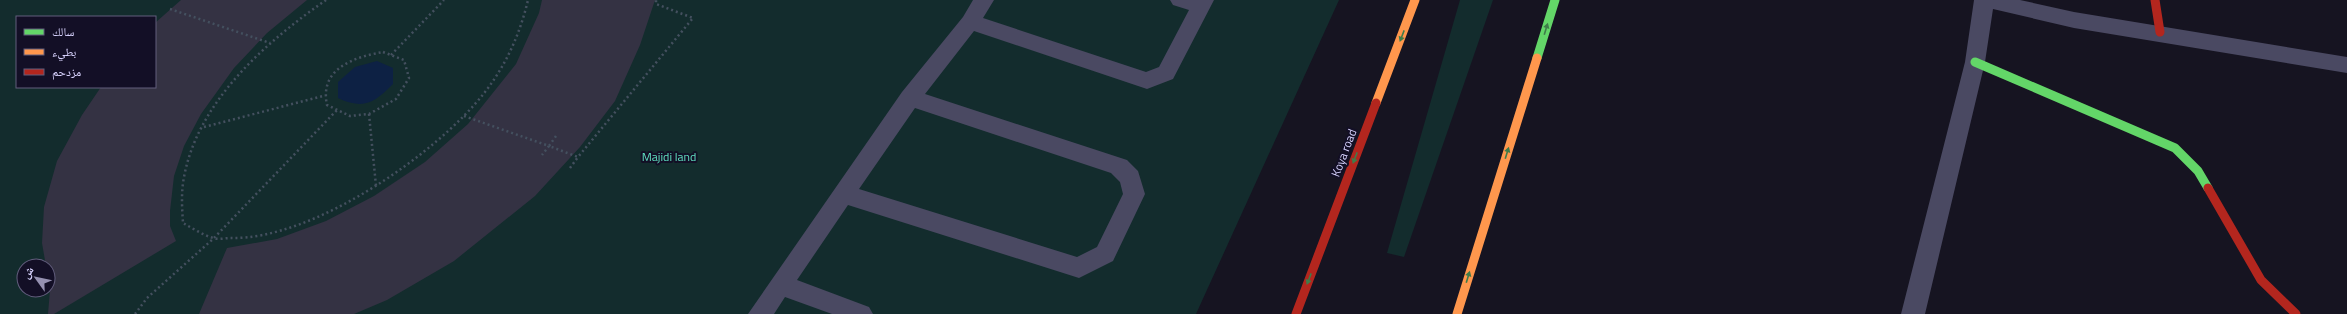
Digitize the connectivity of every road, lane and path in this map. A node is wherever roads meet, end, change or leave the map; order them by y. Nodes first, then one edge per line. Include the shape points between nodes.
1 (326, 0) edge
2 (444, 0) edge
3 (528, 0) edge
4 (656, 0) edge
5 (984, 0) edge
6 (1180, 0) edge
7 (1416, 0) edge
8 (1555, 0) edge
9 (1985, 0) edge
10 (2155, 0) edge
11 (1203, 3) edge
12 (170, 9) dead end
13 (970, 22) junction
14 (2160, 32) junction
15 (270, 43) junction
16 (391, 55) junction
17 (1975, 62) junction
18 (2347, 65) edge
19 (324, 96) junction
20 (910, 98) junction
21 (337, 110) junction
22 (369, 114) junction
23 (464, 116) junction
24 (203, 127) junction
25 (556, 136) dead end
26 (549, 146) junction
27 (542, 155) dead end
28 (578, 157) junction
29 (570, 168) dead end
30 (376, 186) junction
31 (844, 194) junction
32 (213, 239) junction
33 (782, 285) junction
34 (134, 314) edge
35 (760, 314) edge
36 (861, 314) edge
37 (1296, 314) edge
38 (1457, 314) edge
39 (1913, 314) edge
40 (2296, 314) edge

1 - 15 path
2 - 16 path
3 - 23 path via 524,21 511,54
4 - 28 path via 656,4 693,18
5 - 13 street
6 - 11 street
7 -> 37 main road, Koya road
38 -> 8 main road
9 - 14 street via 2074,20
9 - 17 street
10 - 14 main road
11 - 13 street via 1166,73 1147,81
12 - 15 path
13 - 20 street
14 - 18 street
15 - 24 path via 224,91
16 - 19 path via 383,52 355,58 332,74
16 - 22 path via 404,60 409,78 396,99
17 - 39 street
17 - 40 main road via 2175,148 2198,171 2261,280
19 - 21 path via 326,105
19 - 24 path
20 - 31 street
20 - 31 street via 1119,166 1130,178 1134,194 1105,254 1079,268
21 - 22 path via 350,116
21 - 32 path
22 - 30 path
23 - 26 path
23 - 30 path via 442,138
24 - 32 path via 184,172 183,223 193,232
25 - 26 path
26 - 27 path
26 - 28 path
28 - 29 path
30 - 32 path via 320,217 282,230 250,239
31 - 33 street
32 - 34 path via 147,298
33 - 35 street
33 - 36 street

